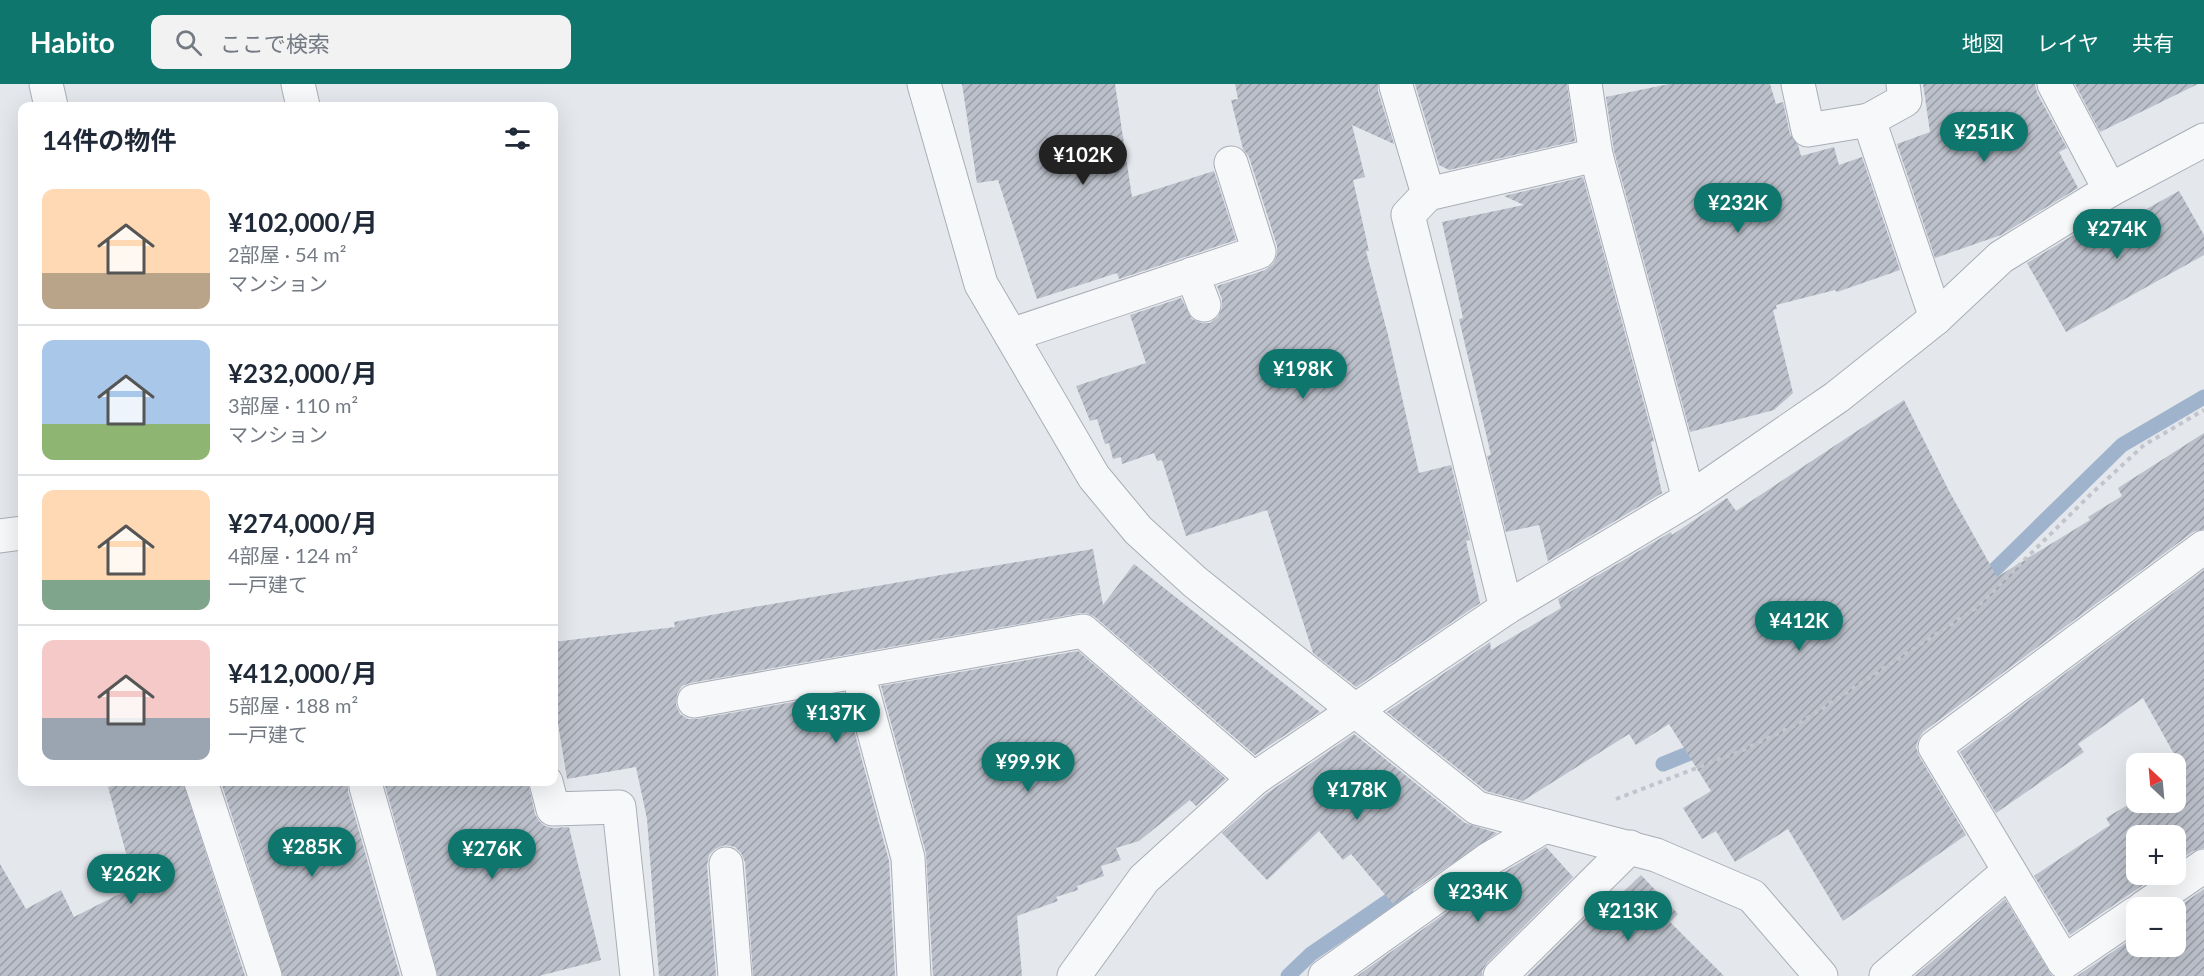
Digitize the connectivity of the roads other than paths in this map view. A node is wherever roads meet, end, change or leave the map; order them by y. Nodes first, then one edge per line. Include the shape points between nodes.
1 (46, 84) edge
2 (298, 84) edge
3 (924, 84) edge
4 (1585, 84) edge
5 (1798, 84) edge
6 (1903, 84) edge
7 (2054, 84) edge
8 (1396, 86) dead end
9 (50, 102) edge
10 (302, 102) edge
11 (1869, 120) junction
12 (2204, 140) edge
13 (1596, 155) junction
14 (1231, 163) dead end
15 (2110, 190) junction
16 (1428, 194) junction
17 (1192, 274) junction
18 (1204, 305) dead end
19 (1936, 318) junction
20 (1011, 335) junction
21 (1689, 499) junction
22 (18, 534) edge
23 (0, 536) edge
24 (2204, 547) edge
25 (1506, 608) junction
26 (858, 673) junction
27 (694, 701) dead end
28 (1355, 710) junction
29 (1254, 778) junction
30 (202, 786) edge
31 (547, 786) edge
32 (366, 787) dead end
33 (1545, 826) junction
34 (1630, 847) junction
35 (726, 864) dead end
36 (2204, 866) edge
37 (2009, 871) junction
38 (2159, 897) edge
39 (2126, 919) edge
40 (265, 976) edge
41 (420, 976) edge
42 (637, 976) edge
43 (735, 976) edge
44 (914, 976) edge
45 (1074, 976) edge
46 (1325, 976) edge
47 (1500, 976) edge
48 (1821, 976) edge
49 (1886, 976) edge

1 - 9 street
2 - 10 street
3 - 20 street via 981,284
4 - 13 street
5 - 11 street via 1808,130
6 - 11 street via 1905,100
7 - 15 street
8 - 16 street
11 - 19 street
12 - 15 street
13 - 16 street
13 - 21 street
14 - 17 street via 1259,252
15 - 19 street via 2001,257
16 - 25 street via 1408,215
17 - 18 street
17 - 20 street
19 - 21 street via 1837,397
20 - 28 street via 1094,477 1138,530 1195,582
21 - 25 street
22 - 23 street
24 - 37 street via 1935,747
25 - 28 street
26 - 27 street
26 - 29 street via 1083,631
26 - 44 street via 908,858
28 - 29 street
28 - 33 street via 1477,808
29 - 45 street via 1144,879
30 - 40 street
31 - 42 street via 553,809 620,807
32 - 41 street
33 - 34 street
33 - 46 street via 1489,859
34 - 47 street
34 - 48 street via 1752,896
35 - 43 street
36 - 38 street
37 - 39 street via 2064,962
37 - 49 street

